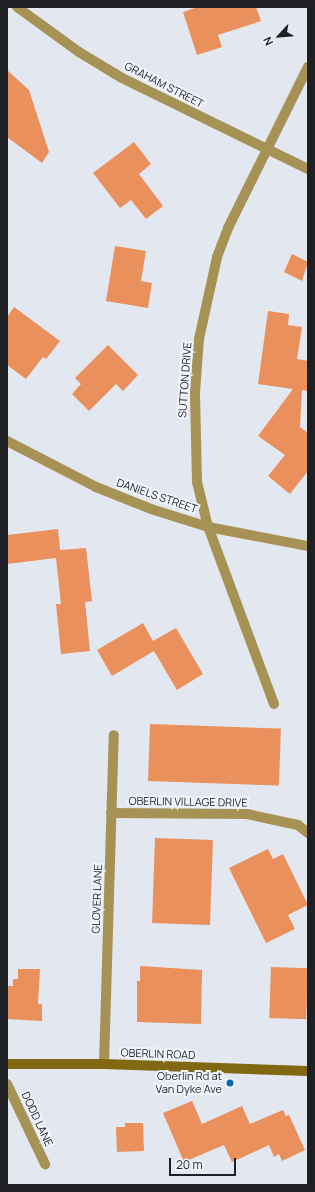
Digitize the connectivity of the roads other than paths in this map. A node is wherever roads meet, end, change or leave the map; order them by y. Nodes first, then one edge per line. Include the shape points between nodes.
1 (17, 7) edge
2 (308, 67) edge
3 (267, 150) junction
4 (308, 169) edge
5 (7, 441) edge
6 (208, 526) junction
7 (308, 546) edge
8 (274, 704) dead end
9 (114, 735) dead end
10 (111, 813) junction
11 (308, 833) edge
12 (7, 1064) edge
13 (104, 1064) junction
14 (308, 1071) edge
15 (7, 1084) edge
16 (45, 1164) dead end

1 - 3 street, GRAHAM STREET via 79,52 122,78
2 - 3 street, SUTTON DRIVE
3 - 4 street, GRAHAM STREET
3 - 6 street, SUTTON DRIVE via 228,228 217,257 199,340 194,436 197,482
5 - 6 street, DANIELS STREET via 96,487 151,509
6 - 7 street, DANIELS STREET
6 - 8 street, SUTTON DRIVE
9 - 10 street, GLOVER LANE
10 - 11 street, OBERLIN VILLAGE DRIVE via 247,814 298,825
10 - 13 street, GLOVER LANE
12 - 13 main road, OBERLIN ROAD
13 - 14 main road, OBERLIN ROAD
15 - 16 street, DODD LANE

